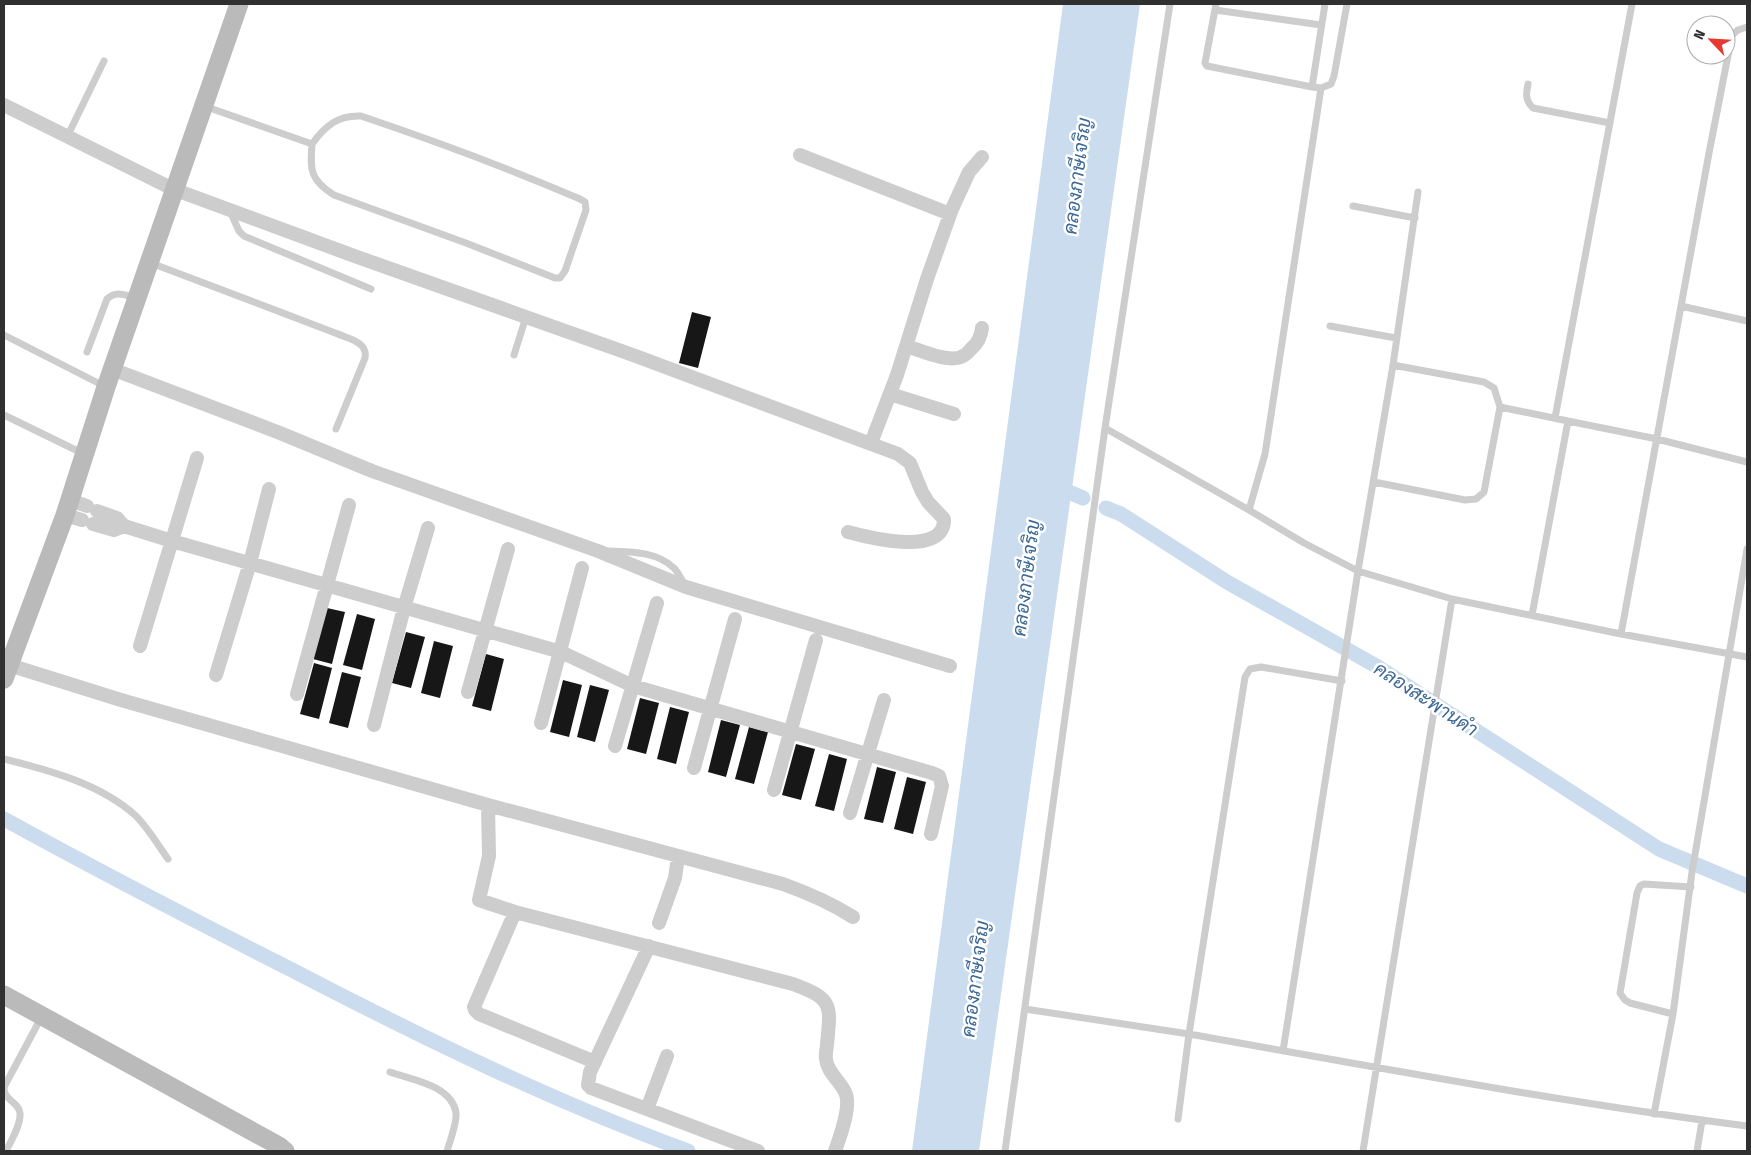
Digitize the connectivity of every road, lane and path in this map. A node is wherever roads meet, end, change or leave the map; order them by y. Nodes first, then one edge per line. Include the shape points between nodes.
1 (239, 4) edge
2 (1170, 4) edge
3 (1325, 4) edge
4 (1347, 4) edge
5 (1632, 4) edge
6 (1216, 7) edge
7 (1322, 25) junction
8 (1747, 27) edge
9 (104, 61) dead end
10 (1528, 84) dead end
11 (1312, 87) junction
12 (1321, 88) junction
13 (4, 105) edge
14 (204, 106) junction
15 (1610, 123) junction
16 (68, 137) junction
17 (312, 144) junction
18 (800, 155) dead end
19 (982, 157) dead end
20 (173, 189) junction
21 (1418, 192) dead end
22 (1353, 206) dead end
23 (228, 208) junction
24 (950, 214) junction
25 (1414, 218) junction
26 (149, 262) junction
27 (371, 289) dead end
28 (136, 298) junction
29 (1682, 306) junction
30 (526, 317) junction
31 (1747, 321) edge
32 (1330, 326) dead end
33 (982, 328) dead end
34 (4, 335) edge
35 (1396, 338) junction
36 (906, 346) junction
37 (87, 352) dead end
38 (514, 356) dead end
39 (1393, 365) junction
40 (109, 378) junction
41 (890, 394) junction
42 (1500, 407) junction
43 (954, 414) dead end
44 (4, 415) edge
45 (1555, 418) junction
46 (1568, 421) junction
47 (1105, 428) junction
48 (336, 429) dead end
49 (1657, 439) junction
50 (871, 444) junction
51 (84, 454) junction
52 (197, 458) dead end
53 (1747, 462) edge
54 (1374, 482) junction
55 (269, 489) dead end
56 (349, 505) dead end
57 (1249, 510) junction
58 (82, 513) junction
59 (428, 528) dead end
60 (848, 532) dead end
61 (172, 541) junction
62 (508, 549) dead end
63 (1747, 550) edge
64 (250, 563) junction
65 (582, 568) dead end
66 (1358, 571) junction
67 (328, 585) junction
68 (1452, 599) junction
69 (656, 603) dead end
70 (404, 608) junction
71 (1532, 615) junction
72 (735, 619) dead end
73 (484, 630) junction
74 (1621, 634) junction
75 (816, 640) dead end
76 (140, 646) dead end
77 (561, 652) junction
78 (1728, 654) junction
79 (1747, 657) edge
80 (950, 666) dead end
81 (6, 672) edge
82 (216, 675) dead end
83 (1342, 681) junction
84 (633, 686) junction
85 (468, 692) dead end
86 (297, 694) dead end
87 (884, 700) dead end
88 (711, 708) junction
89 (541, 723) dead end
90 (374, 725) dead end
91 (790, 731) junction
92 (615, 746) dead end
93 (868, 754) junction
94 (4, 759) edge
95 (694, 768) dead end
96 (774, 790) dead end
97 (488, 805) junction
98 (850, 813) dead end
99 (931, 834) dead end
100 (678, 857) junction
101 (168, 859) dead end
102 (1691, 887) junction
103 (515, 912) junction
104 (853, 917) dead end
105 (659, 923) dead end
106 (649, 946) junction
107 (4, 995) edge
108 (1025, 1009) junction
109 (1673, 1014) junction
110 (42, 1016) junction
111 (1189, 1034) junction
112 (1283, 1051) junction
113 (667, 1056) dead end
114 (595, 1062) junction
115 (1377, 1068) junction
116 (390, 1072) dead end
117 (647, 1109) junction
118 (1654, 1114) junction
119 (1178, 1119) dead end
120 (1702, 1121) junction
121 (1747, 1126) edge
122 (6, 1151) edge
123 (285, 1151) edge
124 (447, 1151) edge
125 (758, 1151) edge
126 (835, 1151) edge
127 (1005, 1151) edge
128 (1363, 1151) edge
129 (1697, 1151) edge

1 - 14 street
2 - 47 lane
3 - 7 lane
4 - 12 lane via 1334,76 1331,84
5 - 15 lane
6 - 7 lane
6 - 11 lane via 1207,66
7 - 11 lane
8 - 29 lane via 1732,35
9 - 16 lane
10 - 15 lane via 1526,96 1533,108
11 - 12 lane
12 - 57 lane via 1265,454
13 - 16 street
14 - 17 lane
14 - 20 street
15 - 45 lane
16 - 20 street
17 - 17 lane via 310,166 321,187 334,195 555,278 560,278 565,271 586,210 585,202 580,199 427,138 362,116 344,117 323,129
18 - 24 street
19 - 24 street via 969,172
20 - 23 street
20 - 26 street
21 - 25 lane
22 - 25 lane
23 - 27 lane via 238,231 244,236
23 - 30 street
24 - 36 street
25 - 35 lane
26 - 28 street
26 - 48 lane via 338,334 364,347 365,358
28 - 37 lane via 117,293 112,295
28 - 40 street
29 - 31 lane
29 - 49 lane
30 - 38 lane
30 - 50 street
32 - 35 lane
33 - 36 street via 976,345 954,359
34 - 40 lane
35 - 39 lane
36 - 41 street
39 - 42 lane via 1484,382 1494,388
39 - 54 lane
40 - 51 street
40 - 80 street via 280,433 372,471 598,550 686,587
41 - 43 street
41 - 50 street
42 - 45 lane
42 - 54 lane via 1484,492 1476,499 1465,500
44 - 51 lane
45 - 46 lane
46 - 49 lane
46 - 71 lane
47 - 57 lane
47 - 108 lane
49 - 53 lane
49 - 74 lane
50 - 60 street via 898,454 910,463 922,492 944,519 944,525 936,538 912,541 874,539
51 - 58 street
52 - 61 street
54 - 66 lane
55 - 64 street
56 - 67 street
57 - 66 lane
58 - 61 street via 114,530 124,526
58 - 81 street
59 - 70 street
61 - 64 street
61 - 76 street
62 - 73 street
63 - 78 lane
64 - 67 street
64 - 82 street
65 - 77 street
66 - 68 lane
66 - 83 lane
67 - 70 street
67 - 86 street
68 - 71 lane
68 - 115 lane
69 - 84 street
70 - 73 street
70 - 90 street
71 - 74 lane
72 - 88 street
73 - 77 street
73 - 85 street
74 - 78 lane
75 - 91 street
77 - 84 street
77 - 89 street
78 - 79 lane
78 - 102 lane
81 - 97 street via 131,703
83 - 111 lane via 1261,667 1250,669 1245,677
83 - 112 lane
84 - 88 street
84 - 92 street
87 - 93 street
88 - 91 street
88 - 95 street
91 - 93 street
91 - 96 street
93 - 98 street
93 - 99 street via 939,776 942,786
94 - 101 lane via 47,769 118,802 137,817
97 - 100 street
97 - 103 street via 489,856 479,900
100 - 104 street via 783,884 812,894
100 - 105 street via 672,887
102 - 109 lane
102 - 109 lane via 1640,886 1620,993 1630,1002
103 - 106 street
103 - 114 street via 475,1010
106 - 114 street
106 - 126 street via 793,984 810,990 829,1006 826,1060 848,1101
107 - 110 street
108 - 111 lane
108 - 127 lane
109 - 118 lane
110 - 122 lane via 4,1087 5,1095 20,1114
110 - 123 street
111 - 112 lane
111 - 119 lane
112 - 115 lane
113 - 117 street
114 - 117 street via 588,1079 591,1088
115 - 118 lane
115 - 128 lane
116 - 124 lane via 432,1086 452,1102 456,1115
117 - 125 street
118 - 120 lane
120 - 121 lane
120 - 129 lane

